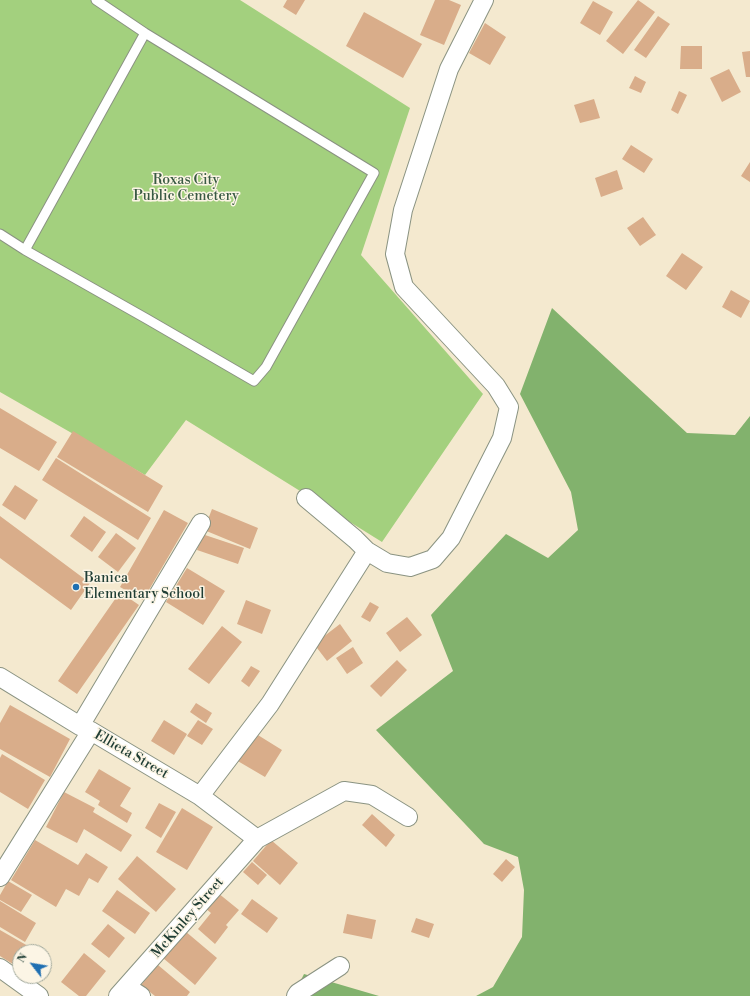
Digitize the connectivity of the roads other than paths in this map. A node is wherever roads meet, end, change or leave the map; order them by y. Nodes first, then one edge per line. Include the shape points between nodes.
1 (96, 0) edge
2 (484, 0) edge
3 (145, 32) junction
4 (0, 234) edge
5 (24, 250) junction
6 (306, 498) dead end
7 (201, 522) dead end
8 (367, 551) junction
9 (0, 677) edge
10 (86, 729) junction
11 (200, 796) junction
12 (408, 817) dead end
13 (257, 839) junction
14 (0, 877) edge
15 (340, 966) dead end
16 (0, 968) edge
17 (129, 993) edge
18 (39, 996) edge
19 (296, 996) edge

1 - 3 lane
2 - 8 street via 448,69 403,210 395,254 404,287 496,386 509,407 502,438 451,538 433,559 410,567 387,563
3 - 5 lane
3 - 5 lane via 374,173 346,225 266,367 254,381
4 - 5 lane
6 - 8 street
7 - 10 street
8 - 11 street via 270,704
9 - 10 street, Ellieta Street
10 - 11 street, Ellieta Street
10 - 14 street
11 - 13 street, Ellieta Street
12 - 13 street, McKinley Street via 372,795 344,791
13 - 17 street, McKinley Street
15 - 19 street
16 - 18 street

